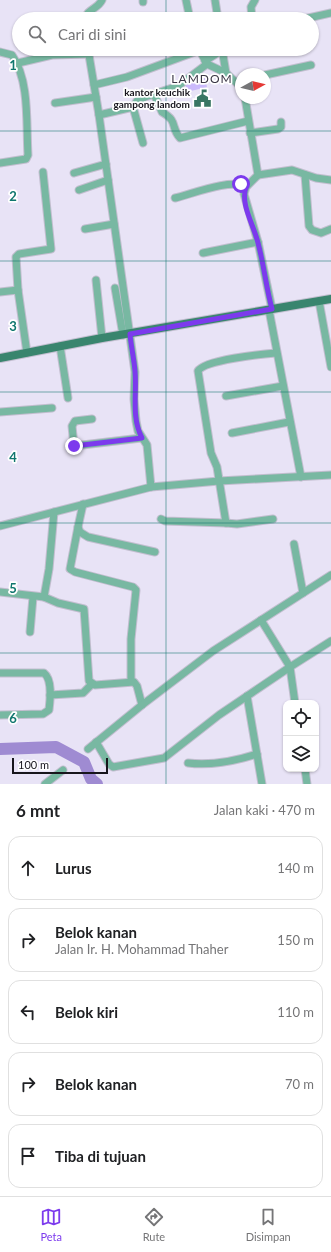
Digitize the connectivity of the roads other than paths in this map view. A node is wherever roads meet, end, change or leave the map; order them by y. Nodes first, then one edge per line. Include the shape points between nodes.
1 (102, 0) edge
2 (186, 0) edge
3 (215, 0) edge
4 (255, 0) edge
5 (88, 12) edge
6 (189, 12) edge
7 (217, 12) edge
8 (251, 12) edge
9 (331, 13) edge
10 (319, 16) edge
11 (0, 52) edge
12 (12, 55) edge
13 (13, 56) edge
14 (48, 56) edge
15 (90, 56) edge
16 (183, 56) edge
17 (202, 56) edge
18 (213, 56) edge
19 (223, 56) edge
20 (206, 62) junction
21 (18, 63) junction
22 (311, 65) dead end
23 (226, 73) junction
24 (271, 74) edge
25 (235, 80) edge
26 (94, 85) junction
27 (154, 94) junction
28 (96, 97) junction
29 (55, 103) dead end
30 (246, 104) edge
31 (133, 107) junction
32 (99, 115) junction
33 (248, 121) junction
34 (281, 122) dead end
35 (250, 133) junction
36 (143, 142) dead end
37 (0, 163) edge
38 (106, 164) junction
39 (43, 172) dead end
40 (74, 173) dead end
41 (258, 175) junction
42 (306, 175) junction
43 (108, 180) junction
44 (331, 180) edge
45 (246, 187) junction
46 (79, 190) dead end
47 (176, 198) dead end
48 (114, 224) junction
49 (86, 229) dead end
50 (331, 229) edge
51 (258, 242) junction
52 (203, 253) dead end
53 (96, 280) dead end
54 (115, 288) dead end
55 (18, 290) junction
56 (0, 292) edge
57 (331, 299) edge
58 (319, 301) junction
59 (270, 310) junction
60 (126, 335) junction
61 (102, 338) junction
62 (60, 346) junction
63 (26, 353) junction
64 (276, 353) junction
65 (0, 358) edge
66 (331, 367) edge
67 (283, 386) junction
68 (226, 396) dead end
69 (68, 398) dead end
70 (52, 408) dead end
71 (0, 412) edge
72 (92, 419) dead end
73 (289, 422) junction
74 (232, 433) dead end
75 (142, 438) junction
76 (331, 475) edge
77 (301, 477) junction
78 (219, 481) junction
79 (151, 487) junction
80 (83, 504) junction
81 (54, 512) junction
82 (160, 519) dead end
83 (273, 519) dead end
84 (226, 523) junction
85 (0, 526) edge
86 (78, 527) junction
87 (294, 544) dead end
88 (155, 552) dead end
89 (331, 575) edge
90 (0, 592) edge
91 (303, 593) junction
92 (33, 597) junction
93 (44, 597) junction
94 (261, 620) junction
95 (30, 632) dead end
96 (331, 641) edge
97 (290, 667) junction
98 (0, 674) edge
99 (130, 682) junction
100 (92, 684) junction
101 (50, 695) junction
102 (247, 696) junction
103 (295, 700) edge
104 (142, 705) junction
105 (0, 715) edge
106 (96, 742) junction
107 (88, 749) dead end
108 (257, 754) junction
109 (188, 763) dead end
110 (63, 770) dead end
111 (305, 772) edge
112 (45, 784) edge
113 (262, 784) edge
114 (307, 784) edge

1 - 5 street via 96,8
2 - 6 street
3 - 7 street
4 - 8 street
9 - 10 street
11 - 12 street
13 - 21 street
14 - 21 street
15 - 26 street
16 - 26 street via 127,77
17 - 20 street
18 - 20 street
19 - 23 street
20 - 23 street
20 - 27 street via 178,86
21 - 37 street via 27,106 28,155 26,159
22 - 24 street
23 - 25 street
26 - 28 street
27 - 31 street via 137,100
27 - 33 street via 162,112 174,122 180,138
28 - 29 street
28 - 32 street
30 - 33 street
31 - 32 street
31 - 36 street
32 - 38 street
33 - 35 street
34 - 35 street via 278,129
35 - 41 street
38 - 40 street
38 - 43 street
39 - 55 street via 51,248 17,255
41 - 42 street via 292,170
41 - 45 street
42 - 44 street
42 - 50 street via 309,226 321,233
43 - 46 street
43 - 48 street
45 - 47 street via 241,184 227,184
45 - 51 street via 245,202
48 - 49 street
48 - 60 street
51 - 52 street
51 - 59 street
53 - 61 street
54 - 60 street
55 - 56 street
55 - 63 street
57 - 58 main road
58 - 59 main road
58 - 66 street
59 - 60 main road
59 - 64 street
60 - 61 main road
60 - 75 street via 135,372 136,421
61 - 62 main road
62 - 63 main road
62 - 69 street
63 - 65 main road
64 - 67 street
64 - 78 street via 224,360 199,369 211,453
67 - 68 street
67 - 73 street
70 - 71 street
72 - 75 street via 75,421 72,426 74,446
73 - 74 street
73 - 77 street
75 - 79 street via 147,445
76 - 77 street
77 - 78 street
78 - 79 street
78 - 84 street
79 - 80 street
80 - 81 street
80 - 86 street
81 - 85 street
81 - 93 street
82 - 84 street
83 - 84 street
86 - 88 street via 80,532 88,537
86 - 99 street via 70,569 136,590
87 - 91 street
89 - 91 street
90 - 92 street
91 - 94 street
92 - 93 street
92 - 95 street
93 - 100 street via 84,609 88,678
94 - 97 street
94 - 104 street via 213,651
96 - 97 street
97 - 102 street
97 - 103 street
98 - 101 street via 44,673 48,679
99 - 100 street
99 - 104 street via 136,684
100 - 101 street via 83,693
101 - 105 street via 47,713
102 - 106 street via 164,758 113,767
102 - 108 street
104 - 106 street
106 - 107 street
108 - 109 street via 239,760
108 - 113 street
110 - 112 street
111 - 114 street

